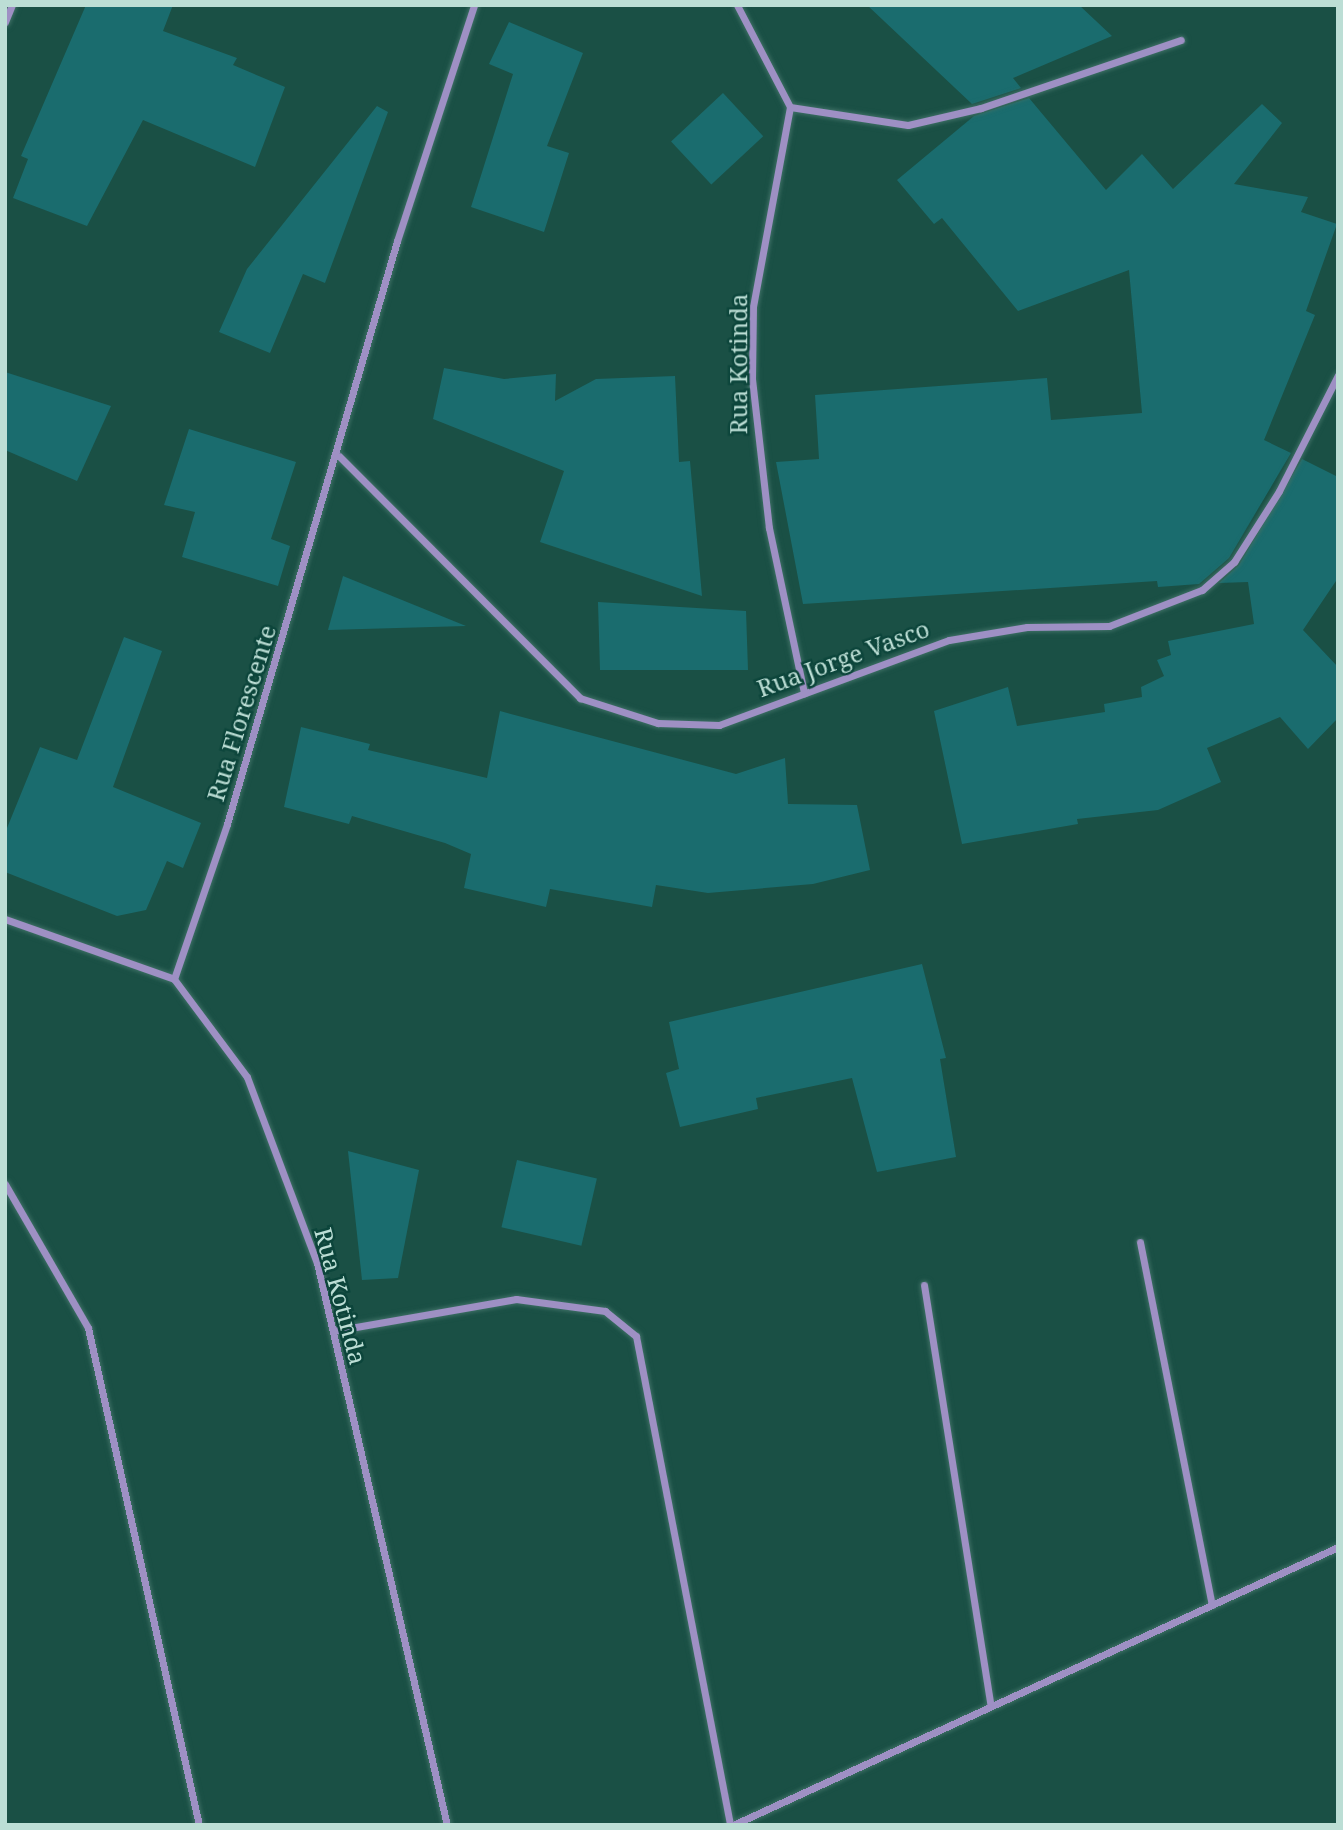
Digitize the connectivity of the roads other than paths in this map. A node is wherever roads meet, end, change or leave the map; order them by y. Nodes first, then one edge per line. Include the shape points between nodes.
1 (12, 5) edge
2 (474, 5) edge
3 (737, 5) edge
4 (5, 22) edge
5 (1181, 40) dead end
6 (790, 107) junction
7 (1338, 375) edge
8 (340, 456) junction
9 (804, 693) junction
10 (5, 919) edge
11 (173, 979) junction
12 (5, 1184) edge
13 (1140, 1242) dead end
14 (924, 1285) dead end
15 (333, 1332) junction
16 (1338, 1547) edge
17 (1212, 1605) junction
18 (992, 1706) junction
19 (199, 1825) edge
20 (447, 1825) edge
21 (731, 1825) edge

1 - 4 street
2 - 8 street, Rua Florescente via 397,241
3 - 6 street
5 - 6 street via 981,108 908,125
6 - 9 street, Rua Kotinda via 753,307 752,379 759,470
7 - 9 street, Rua Jorge Vasco via 1279,491 1234,562 1202,590 1109,626 1027,628 948,640
8 - 9 street, Rua Jorge Vasco via 580,698 658,723 719,724
8 - 11 street, Rua Florescente
10 - 11 street
11 - 15 street, Rua Kotinda via 247,1077 317,1263
12 - 19 street via 88,1328
13 - 17 street
14 - 18 street
15 - 20 street, Rua Kotinda
15 - 21 street via 516,1299 605,1311 636,1336
16 - 17 street
17 - 18 street
18 - 21 street

